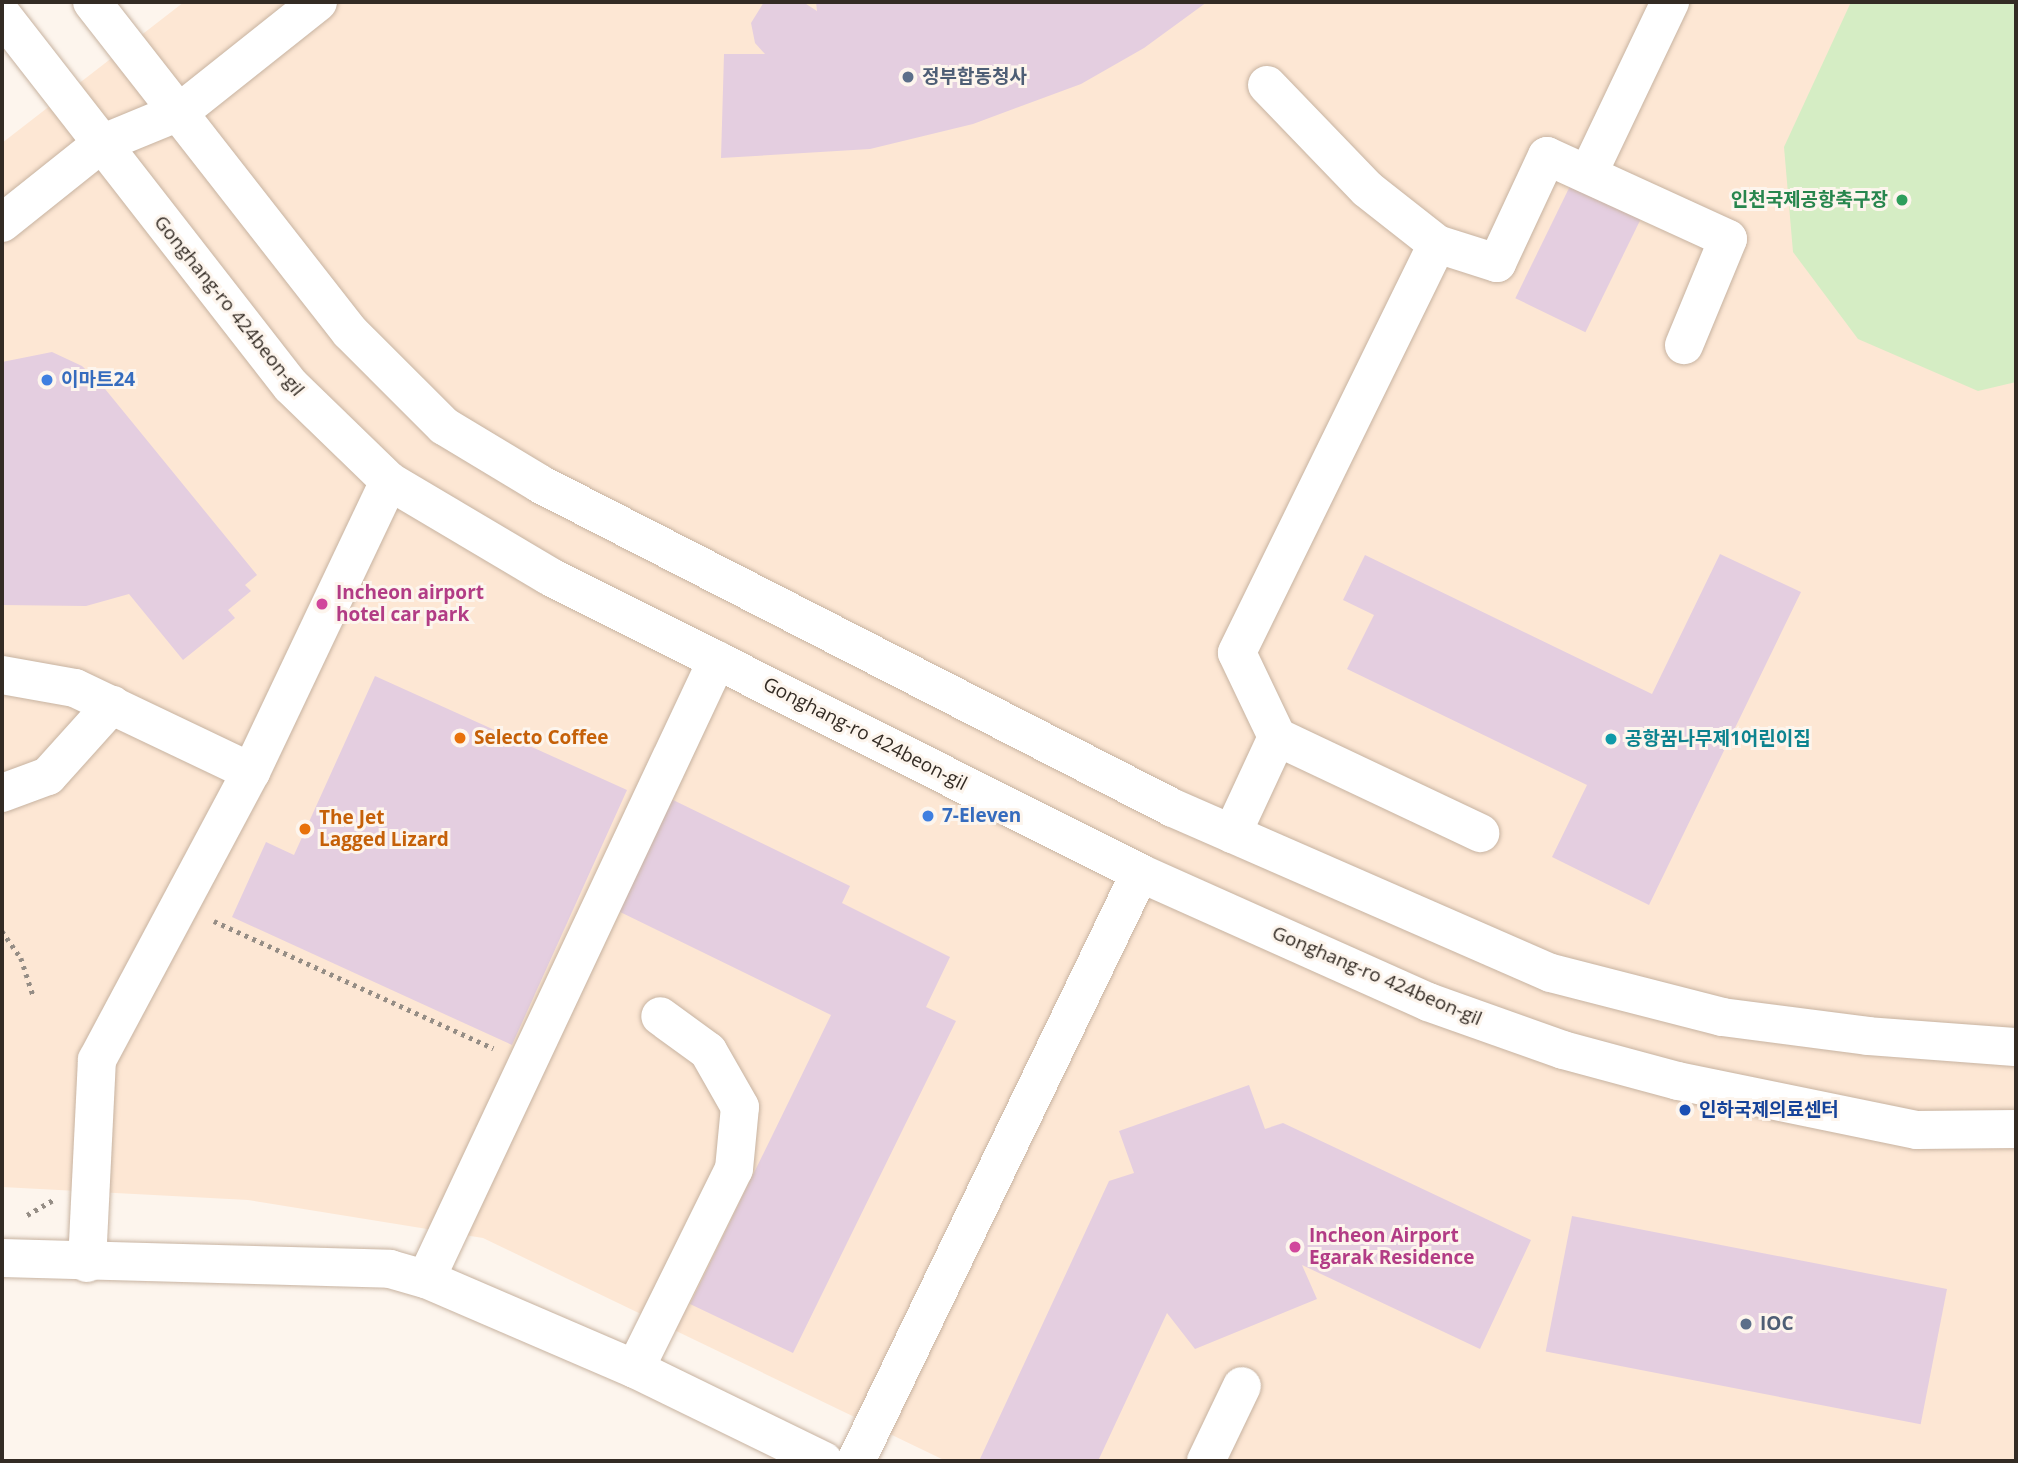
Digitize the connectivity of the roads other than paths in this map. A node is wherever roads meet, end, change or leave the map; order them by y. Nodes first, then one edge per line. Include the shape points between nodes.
1 (92, 2) edge
2 (318, 2) edge
3 (1670, 2) edge
4 (2, 15) edge
5 (1267, 85) dead end
6 (181, 111) junction
7 (101, 144) junction
8 (1588, 174) junction
9 (2, 223) edge
10 (1437, 244) junction
11 (1684, 345) dead end
12 (389, 481) junction
13 (717, 660) junction
14 (2, 674) edge
15 (112, 705) junction
16 (1277, 737) junction
17 (251, 772) junction
18 (2, 793) edge
19 (1480, 833) dead end
20 (1232, 834) junction
21 (1140, 873) junction
22 (660, 1016) dead end
23 (2016, 1046) edge
24 (2016, 1129) edge
25 (2, 1258) edge
26 (87, 1263) junction
27 (426, 1279) junction
28 (635, 1369) junction
29 (1242, 1386) dead end
30 (824, 1461) edge
31 (856, 1461) edge
32 (1206, 1461) edge

1 - 6 street
2 - 6 street
3 - 8 street
4 - 7 street, Gonghang-ro 424beon-gil
5 - 10 street via 1367,190
6 - 7 street
6 - 20 street via 350,332 444,426 540,484 846,644
7 - 9 street
7 - 12 street, Gonghang-ro 424beon-gil via 291,386
8 - 10 street via 1548,156 1497,264
8 - 11 street via 1728,239
10 - 16 street via 1237,653
12 - 13 street, Gonghang-ro 424beon-gil via 549,576
12 - 17 street
13 - 21 street, Gonghang-ro 424beon-gil
13 - 27 street via 531,1065
14 - 15 street via 75,688
15 - 17 street
15 - 18 street via 48,776
16 - 19 street
16 - 20 street
17 - 26 street via 97,1060
20 - 23 street via 1551,973 1722,1017 1868,1036
21 - 24 street, Gonghang-ro 424beon-gil via 1429,1002 1563,1050 1678,1082 1917,1130
21 - 31 street
22 - 28 street via 708,1051 740,1107 734,1169
25 - 26 street
26 - 27 street via 319,1264 390,1269
27 - 28 street
28 - 30 street
29 - 32 street

